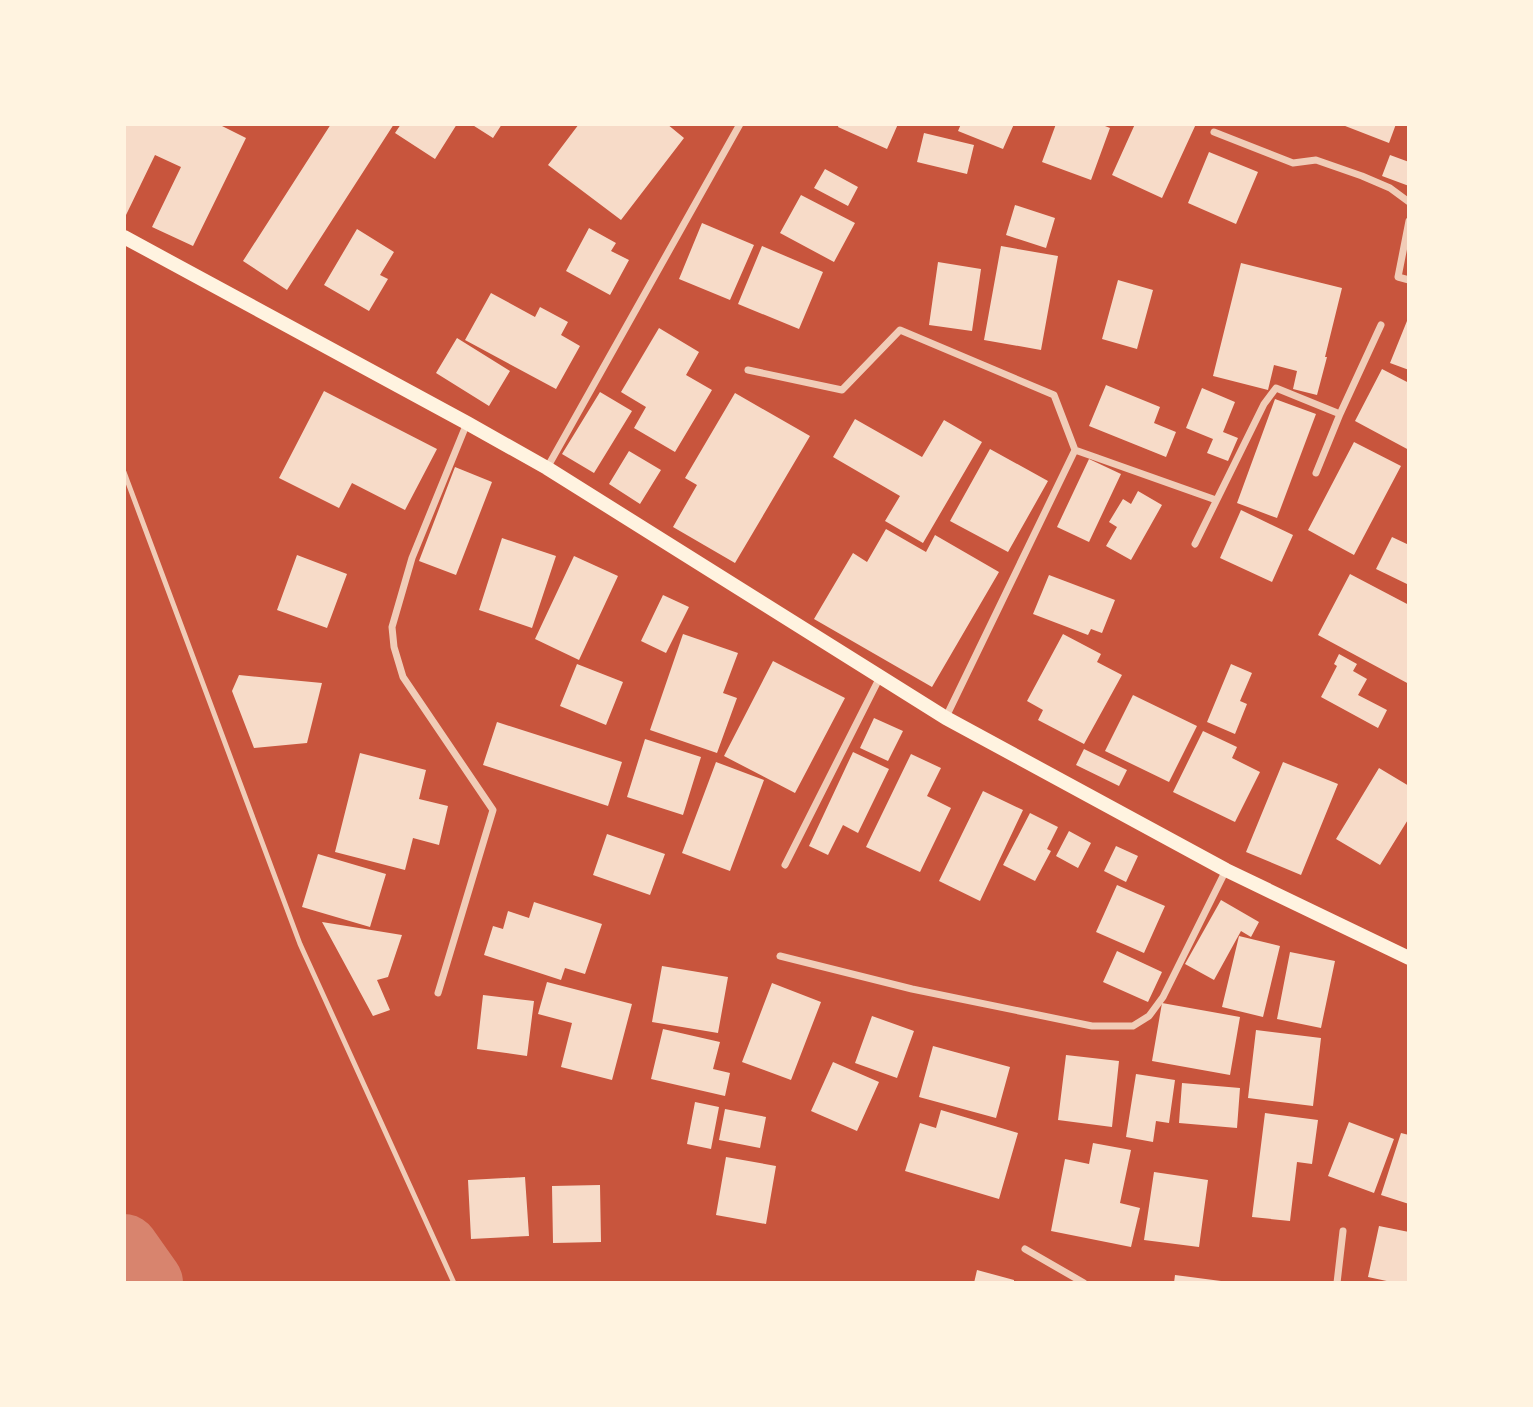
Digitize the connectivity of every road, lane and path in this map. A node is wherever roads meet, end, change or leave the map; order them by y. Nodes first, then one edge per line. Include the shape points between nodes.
1 (740, 124) edge
2 (1214, 132) dead end
3 (1409, 202) edge
4 (1409, 221) edge
5 (124, 237) edge
6 (1409, 280) edge
7 (1381, 325) dead end
8 (748, 370) dead end
9 (1340, 414) junction
10 (467, 423) junction
11 (1075, 450) junction
12 (547, 468) junction
13 (124, 472) edge
14 (1316, 473) dead end
15 (1216, 500) junction
16 (1195, 544) dead end
17 (880, 677) junction
18 (946, 718) junction
19 (785, 865) dead end
20 (1226, 870) junction
21 (780, 956) dead end
22 (1409, 958) edge
23 (438, 993) dead end
24 (1343, 1231) dead end
25 (1025, 1250) dead end
26 (454, 1283) edge
27 (1084, 1283) edge
28 (1338, 1283) edge

1 - 12 street
2 - 3 street via 1293,163 1317,160 1362,176
4 - 6 street via 1398,277
5 - 10 main road
7 - 9 street
8 - 11 street via 842,390 901,330 1054,395
9 - 14 street
9 - 15 street via 1276,388
10 - 12 main road
10 - 23 street via 412,558 393,627 403,677 493,810
11 - 15 street
11 - 18 street
12 - 17 main road
13 - 26 lane via 300,944
15 - 16 street
17 - 18 main road
17 - 19 street
18 - 20 main road
20 - 21 street via 1163,997 1149,1016 1133,1026 1093,1026
20 - 22 main road
24 - 28 street
25 - 27 street

